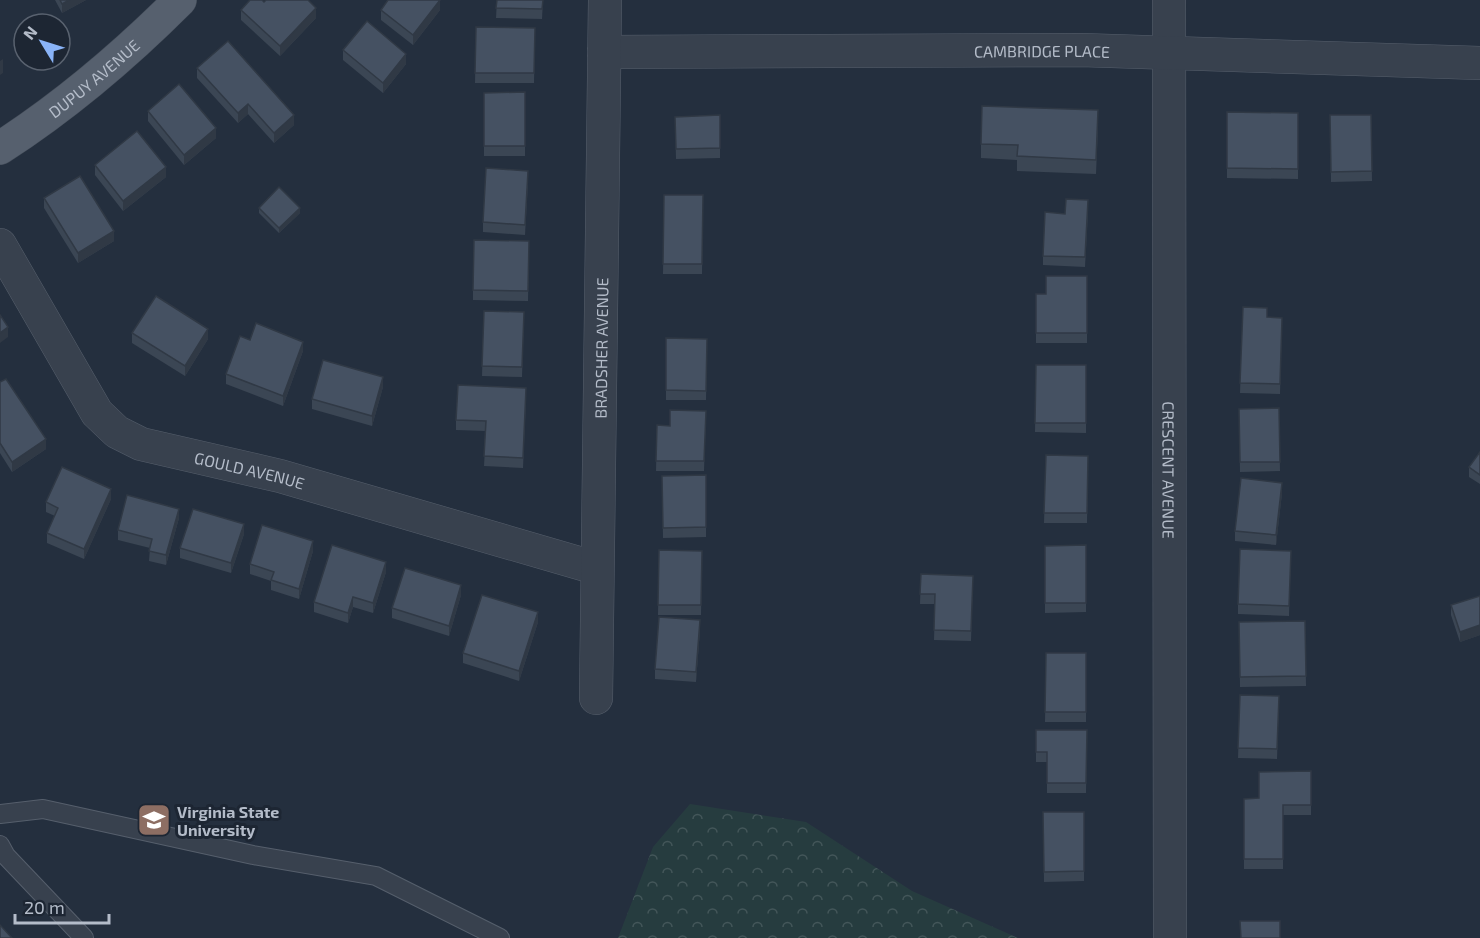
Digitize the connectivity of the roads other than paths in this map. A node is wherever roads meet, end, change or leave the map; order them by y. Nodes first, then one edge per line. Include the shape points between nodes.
1 (180, 0) edge
2 (605, 0) edge
3 (1169, 0) edge
4 (604, 52) junction
5 (1169, 53) junction
6 (1480, 63) edge
7 (0, 148) edge
8 (0, 245) edge
9 (596, 568) junction
10 (596, 698) dead end
11 (0, 814) edge
12 (0, 845) edge
13 (84, 938) edge
14 (500, 938) edge
15 (1170, 938) edge

1 - 7 main road, DUPUY AVENUE via 104,71
2 - 4 street, BRADSHER AVENUE
3 - 5 street, CRESCENT AVENUE
4 - 5 street, CAMBRIDGE PLACE
4 - 9 street, BRADSHER AVENUE
5 - 6 street, CAMBRIDGE PLACE
5 - 15 street, CRESCENT AVENUE
8 - 9 street, GOULD AVENUE via 97,413 117,432 141,444 280,476
9 - 10 street, BRADSHER AVENUE
11 - 14 lane via 43,809 253,855 376,876
12 - 13 lane

